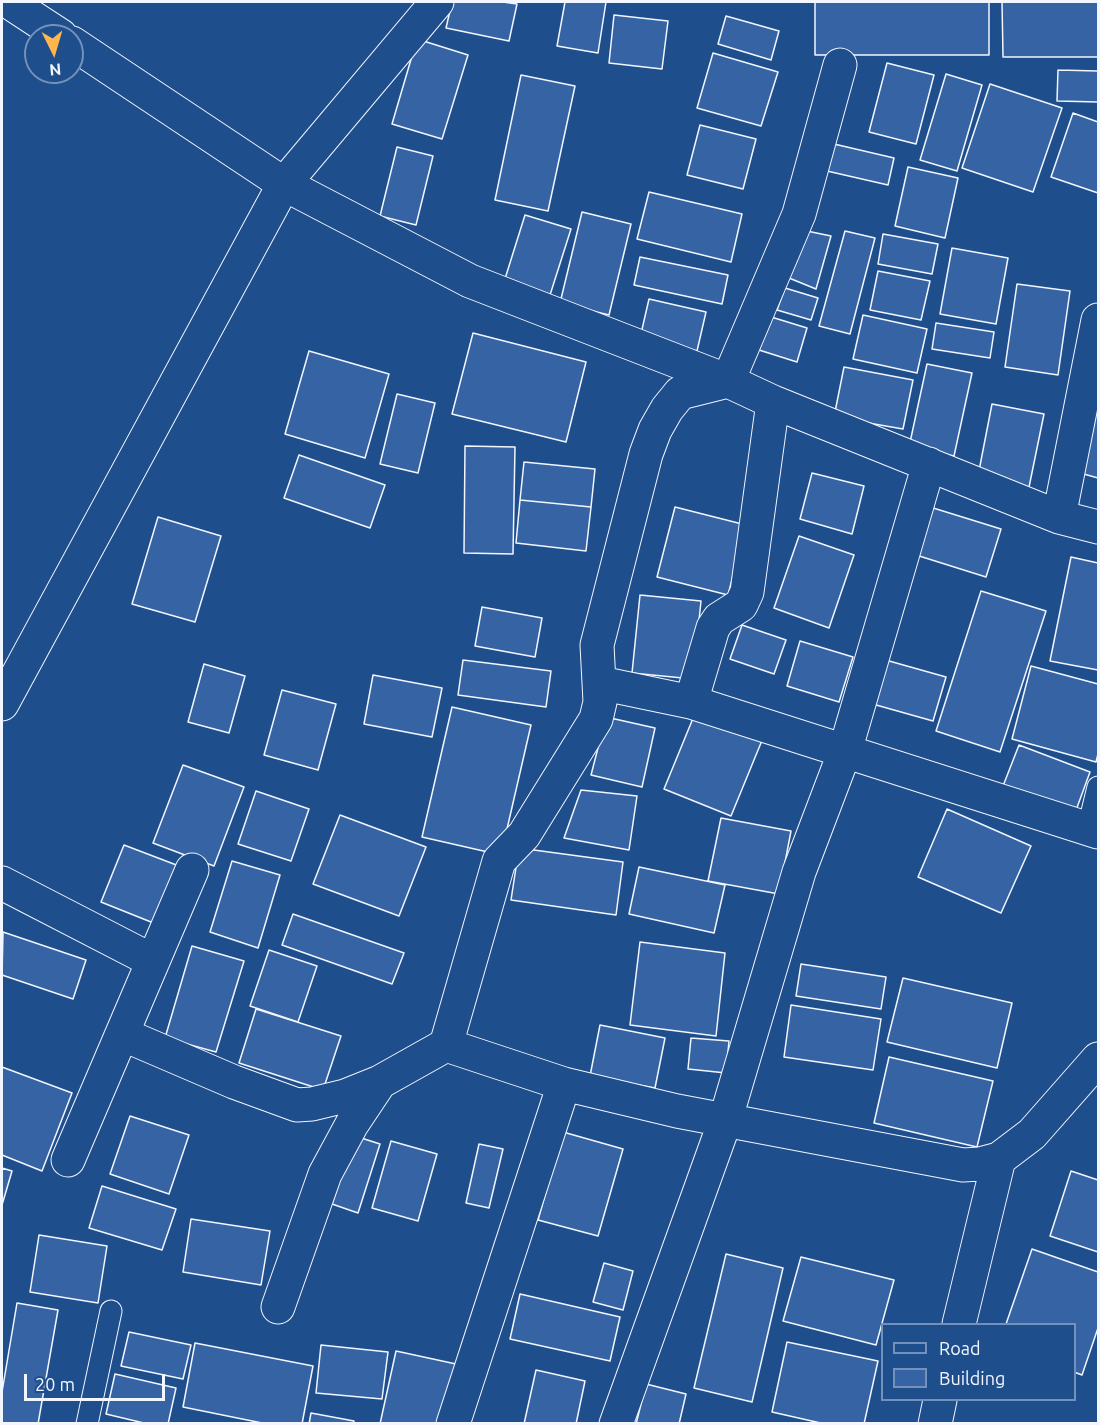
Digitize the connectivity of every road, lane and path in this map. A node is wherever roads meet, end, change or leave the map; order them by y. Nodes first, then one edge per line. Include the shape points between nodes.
1 (9, 2) edge
2 (437, 2) edge
3 (43, 24) edge
4 (84, 51) edge
5 (840, 65) dead end
6 (284, 184) junction
7 (1098, 320) edge
8 (728, 381) junction
9 (773, 402) junction
10 (929, 464) junction
11 (1059, 517) junction
12 (1098, 527) edge
13 (600, 683) junction
14 (691, 702) junction
15 (2, 704) edge
16 (845, 751) junction
17 (1098, 787) edge
18 (1093, 830) edge
19 (192, 870) dead end
20 (2, 884) edge
21 (153, 962) junction
22 (122, 1034) junction
23 (446, 1045) junction
24 (1098, 1059) edge
25 (380, 1082) junction
26 (564, 1084) junction
27 (724, 1120) junction
28 (999, 1159) junction
29 (68, 1160) dead end
30 (278, 1307) dead end
31 (111, 1311) dead end
32 (959, 1323) edge
33 (940, 1401) edge
34 (87, 1424) edge
35 (453, 1424) edge
36 (616, 1424) edge
37 (935, 1424) edge

1 - 3 street
2 - 6 street
4 - 6 street
5 - 8 street via 798,214
6 - 8 street via 470,281
6 - 15 street
7 - 11 street
8 - 9 street
8 - 13 street via 680,393 655,430 597,645
9 - 10 street
9 - 14 street via 747,592 741,605 719,619 713,628
10 - 11 street
10 - 16 street
11 - 12 street
13 - 14 street
13 - 23 street via 596,719 524,835 500,861
14 - 16 street
16 - 18 street
16 - 27 street via 799,872
17 - 18 lane
19 - 21 street
20 - 21 street
21 - 22 street
22 - 25 street via 297,1105 345,1096
22 - 29 street
23 - 25 street
23 - 26 street
24 - 28 street via 1032,1134
25 - 30 street via 325,1174
26 - 27 street
26 - 35 street
27 - 28 street via 963,1165
27 - 36 street
28 - 32 street
31 - 34 lane
33 - 37 street

